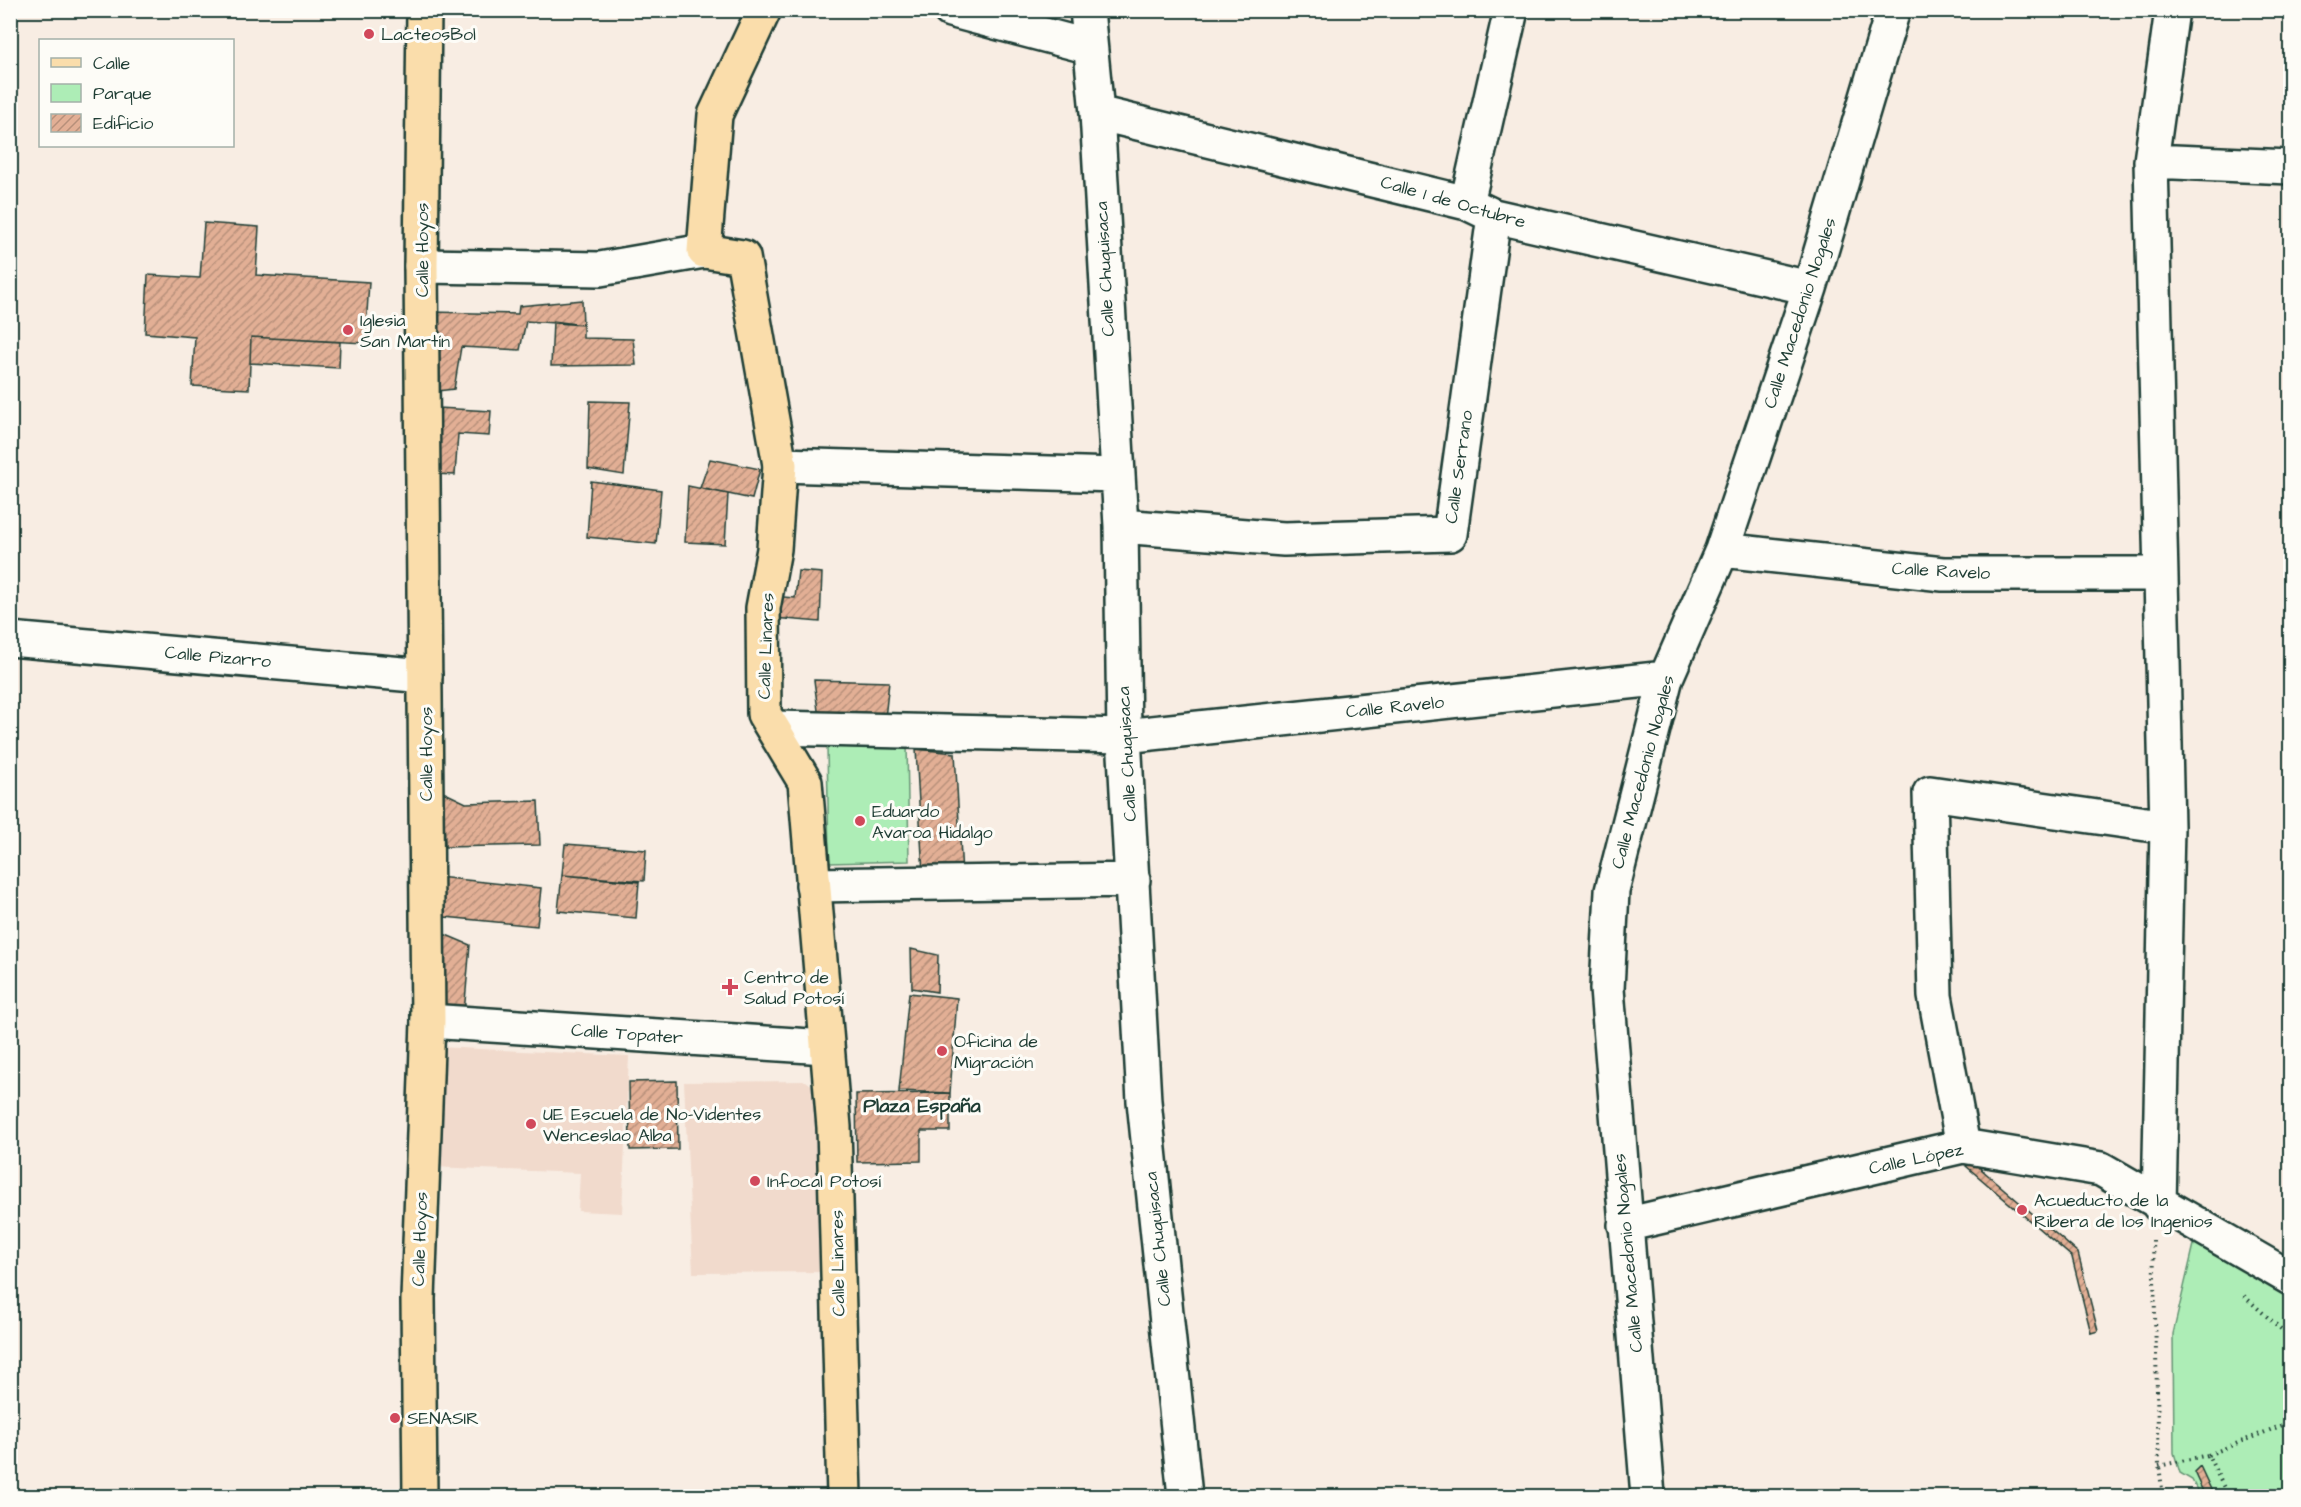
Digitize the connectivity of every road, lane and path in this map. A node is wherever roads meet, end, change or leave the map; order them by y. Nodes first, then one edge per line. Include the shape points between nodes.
1 (424, 10) edge
2 (764, 10) edge
3 (950, 10) edge
4 (1087, 10) edge
5 (1511, 10) edge
6 (1893, 10) edge
7 (2172, 10) edge
8 (1090, 47) junction
9 (1097, 113) junction
10 (2151, 161) junction
11 (2290, 167) edge
12 (1481, 209) junction
13 (704, 251) junction
14 (421, 267) junction
15 (1810, 288) junction
16 (780, 465) junction
17 (1116, 475) junction
18 (1120, 526) junction
19 (1722, 550) junction
20 (2162, 574) junction
21 (10, 639) edge
22 (425, 676) junction
23 (1666, 678) junction
24 (774, 728) junction
25 (1124, 736) junction
26 (2166, 827) junction
27 (1133, 880) junction
28 (813, 885) junction
29 (428, 1021) junction
30 (826, 1047) junction
31 (1963, 1146) junction
32 (2159, 1205) junction
33 (1625, 1225) junction
34 (2290, 1278) edge
35 (2290, 1422) edge
36 (2208, 1455) junction
37 (2159, 1466) junction
38 (420, 1497) edge
39 (844, 1497) edge
40 (1185, 1497) edge
41 (1648, 1497) edge
42 (2163, 1497) edge
43 (2228, 1497) edge

1 - 14 main road, Calle Hoyos
2 - 13 main road via 715,115
3 - 8 street
4 - 8 street, Calle Chuquisaca
5 - 12 street, Calle Serrano
6 - 15 street, Calle Macedonio Nogales
7 - 10 street
8 - 9 street, Calle Chuquisaca
9 - 12 street, Calle 1 de Octubre
9 - 17 street, Calle Chuquisaca
10 - 11 street
10 - 20 street
12 - 15 street, Calle 1 de Octubre
12 - 18 street, Calle Serrano via 1450,534 1284,539
13 - 14 street via 600,269
13 - 16 main road, Calle Linares via 743,257
14 - 22 main road, Calle Hoyos
15 - 19 street, Calle Macedonio Nogales
16 - 17 street
16 - 24 main road, Calle Linares via 774,549 763,608 764,714
17 - 18 street, Calle Chuquisaca
18 - 25 street, Calle Chuquisaca
19 - 20 street, Calle Ravelo via 1943,574
19 - 23 street, Calle Macedonio Nogales
20 - 26 street
21 - 22 street, Calle Pizarro
22 - 29 main road, Calle Hoyos
23 - 25 street, Calle Ravelo
23 - 33 street, Calle Macedonio Nogales via 1612,891 1607,989
24 - 25 street, Calle Ravelo
24 - 28 main road, Calle Linares via 805,782
25 - 27 street, Calle Chuquisaca
26 - 31 street via 1930,793 1935,996
26 - 32 street
27 - 28 street
27 - 40 street, Calle Chuquisaca via 1144,1101
28 - 30 main road, Calle Linares
29 - 30 street, Calle Topater
29 - 38 main road, Calle Hoyos via 418,1299
30 - 39 main road, Calle Linares via 834,1127
31 - 32 street, Calle López via 2101,1169
31 - 33 street, Calle López
32 - 34 street, Calle López
32 - 37 path via 2153,1228
33 - 41 street, Calle Macedonio Nogales
35 - 36 path
36 - 37 path
36 - 43 path
37 - 42 path

